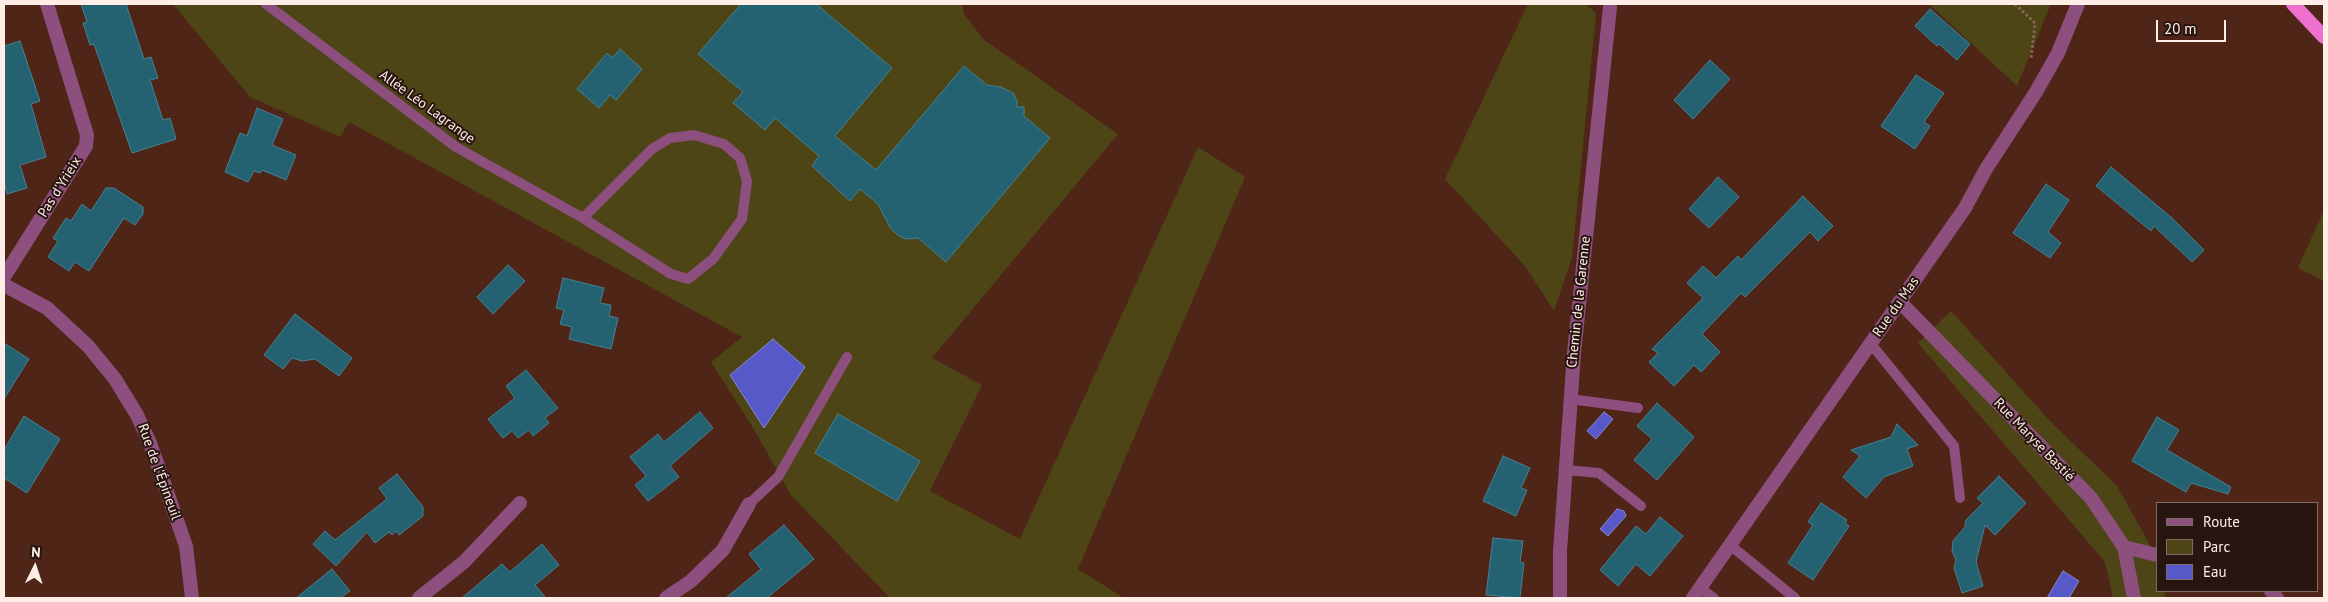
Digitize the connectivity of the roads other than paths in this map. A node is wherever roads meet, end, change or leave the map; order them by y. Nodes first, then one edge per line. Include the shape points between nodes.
1 (46, 4) edge
2 (266, 4) edge
3 (2078, 4) edge
4 (2293, 4) edge
5 (1610, 7) dead end
6 (2324, 37) edge
7 (582, 218) junction
8 (4, 277) edge
9 (4, 285) edge
10 (1900, 302) junction
11 (1871, 344) junction
12 (847, 357) dead end
13 (1570, 399) junction
14 (1638, 408) dead end
15 (1566, 470) junction
16 (1960, 498) dead end
17 (520, 503) dead end
18 (749, 504) joint
19 (1641, 506) dead end
20 (1730, 545) junction
21 (2124, 547) junction
22 (2156, 555) edge
23 (1696, 593) edge
24 (192, 598) edge
25 (420, 598) edge
26 (666, 598) edge
27 (1560, 598) edge
28 (1714, 598) edge
29 (1794, 598) edge
30 (2134, 598) edge

1 - 8 street, Pas d'Yrieix via 88,135 86,146
2 - 7 lane, Allée Léo Lagrange via 456,147
3 - 10 street, Rue du Mas via 2058,53 2036,92 1965,208
4 - 6 highway
5 - 13 street, Chemin de la Garenne
7 - 7 lane, Allée Léo Lagrange via 671,274 688,279 713,259 742,219 747,181 740,158 724,144 694,135 670,138 652,148
9 - 24 street, Rue de l'Épineuil via 47,308 88,346 115,379 137,415 186,546
10 - 11 street, Rue du Mas
10 - 21 street, Rue Maryse Bastié via 2091,498
11 - 16 lane via 1954,446
11 - 20 street, Rue du Mas
12 - 18 lane via 778,478
13 - 14 lane
13 - 15 street, Chemin de la Garenne
15 - 19 lane via 1599,473
15 - 27 street, Chemin de la Garenne
17 - 25 street via 464,562
18 - 26 street via 723,550 691,581
20 - 23 street, Rue du Mas
20 - 29 lane
21 - 22 street
21 - 30 street, Rue Maryse Bastié
23 - 28 lane

